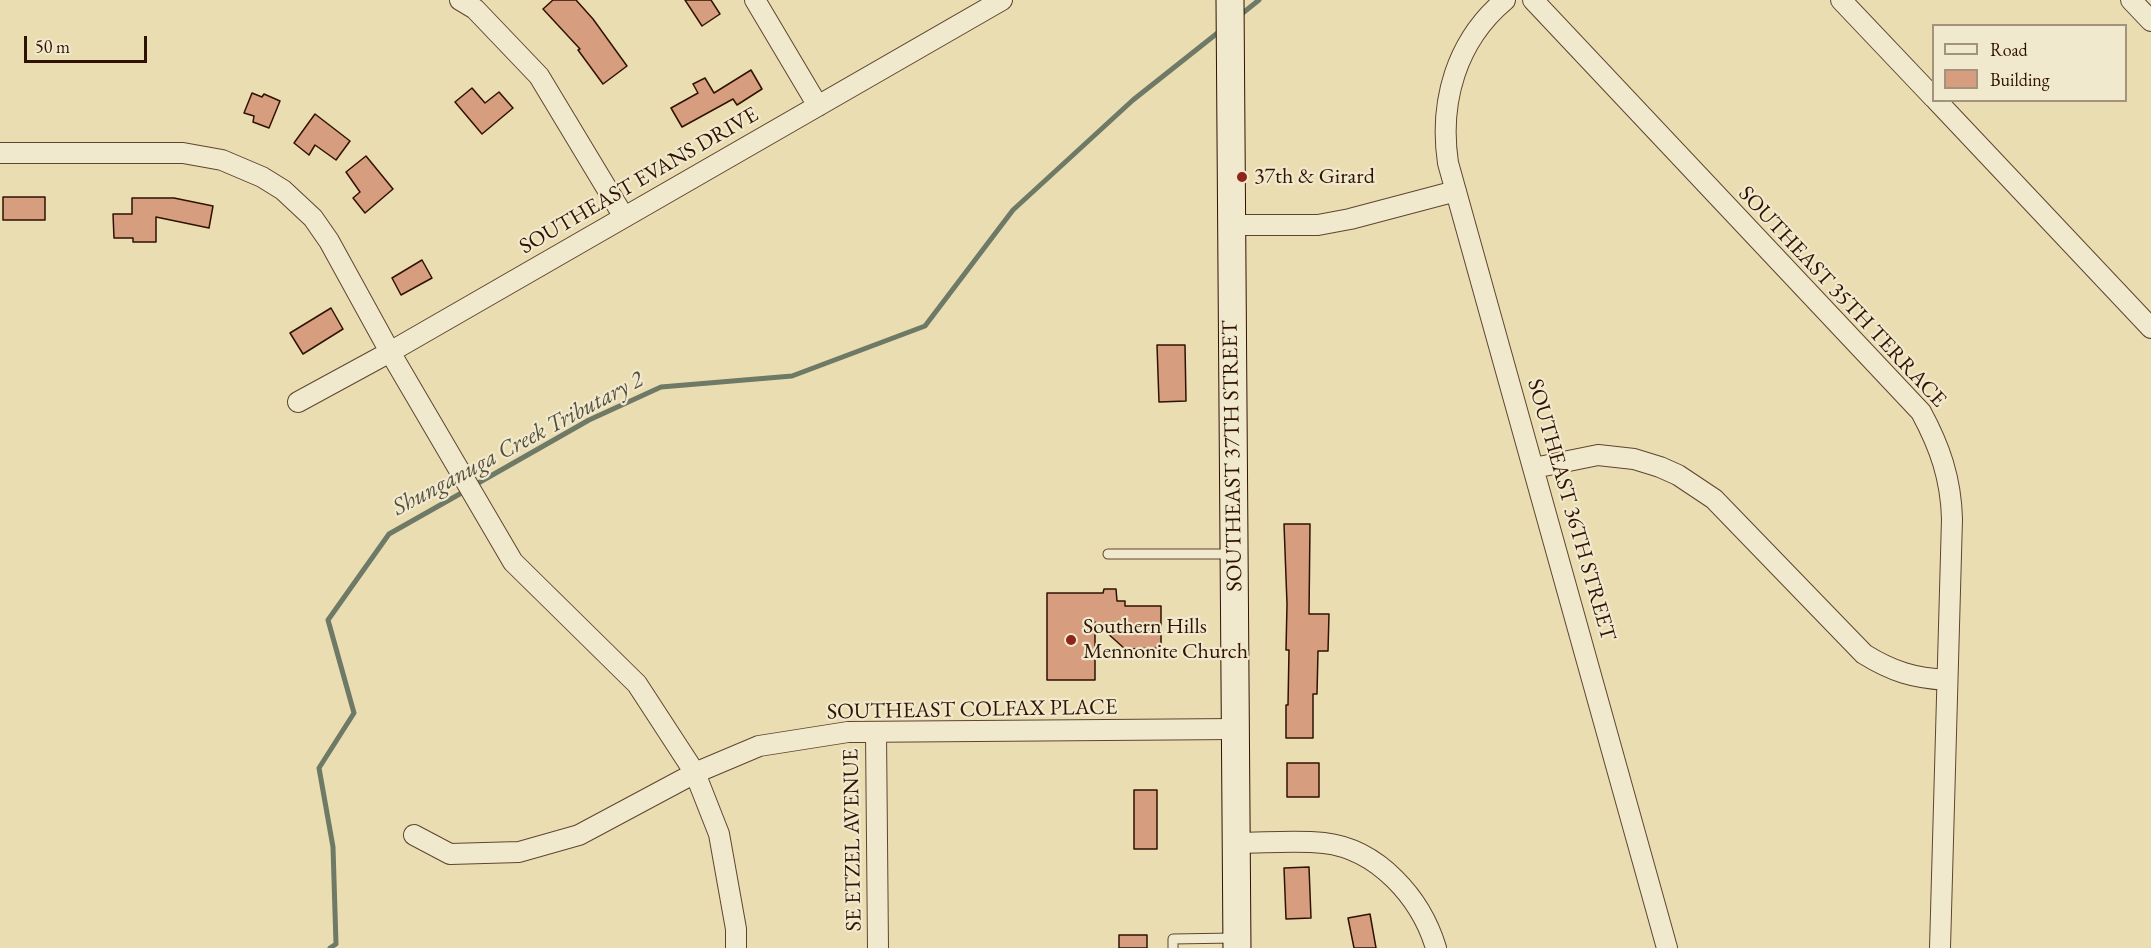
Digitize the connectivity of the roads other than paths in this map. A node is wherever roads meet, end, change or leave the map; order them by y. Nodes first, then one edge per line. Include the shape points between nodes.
1 (460, 0) edge
2 (755, 0) edge
3 (1002, 0) edge
4 (1230, 0) edge
5 (1505, 0) edge
6 (1533, 0) edge
7 (1841, 0) edge
8 (2131, 0) edge
9 (2151, 21) edge
10 (1932, 96) edge
11 (1938, 102) edge
12 (818, 106) junction
13 (0, 153) edge
14 (1456, 191) junction
15 (624, 217) junction
16 (1231, 225) junction
17 (2151, 328) edge
18 (390, 352) junction
19 (298, 402) dead end
20 (1534, 468) junction
21 (1108, 554) dead end
22 (1234, 554) junction
23 (1947, 680) junction
24 (1235, 729) junction
25 (876, 732) junction
26 (695, 773) junction
27 (414, 835) dead end
28 (1236, 843) junction
29 (1237, 943) edge
30 (736, 948) edge
31 (878, 948) edge
32 (1173, 948) edge
33 (1436, 948) edge
34 (1667, 948) edge
35 (1940, 948) edge

1 - 15 street via 475,9 539,76
2 - 12 street
3 - 12 street, SOUTHEAST EVANS DRIVE
4 - 16 main road, SOUTHEAST 37TH STREET
5 - 14 street, SOUTHEAST 36TH STREET via 1470,39 1451,83 1445,120 1446,149
6 - 23 street, SOUTHEAST 35TH TERRACE via 1921,412 1943,458 1951,499
7 - 10 street
8 - 9 street
11 - 17 street
12 - 15 street, SOUTHEAST EVANS DRIVE
13 - 18 street via 183,153 222,160 262,177 283,190 313,218
14 - 16 street via 1318,225
14 - 20 street, SOUTHEAST 36TH STREET
15 - 18 street, SOUTHEAST EVANS DRIVE
16 - 22 main road, SOUTHEAST 37TH STREET
18 - 19 street, SOUTHEAST EVANS DRIVE
18 - 26 street via 513,562 637,684
20 - 23 street via 1598,455 1634,459 1678,474 1714,499 1864,654 1904,674
20 - 34 street, SOUTHEAST 36TH STREET
21 - 22 lane
22 - 24 main road, SOUTHEAST 37TH STREET
23 - 35 street, SOUTHEAST 35TH TERRACE
24 - 25 street, SOUTHEAST COLFAX PLACE
24 - 28 main road, SOUTHEAST 37TH STREET
25 - 26 street, SOUTHEAST COLFAX PLACE via 848,732 759,746
25 - 31 street, SE ETZEL AVENUE
26 - 27 street, SOUTHEAST COLFAX PLACE via 579,835 519,852 450,854
26 - 30 street via 719,834
28 - 29 main road, SOUTHEAST 37TH STREET
28 - 33 street via 1324,843 1360,854 1386,872 1410,898 1428,926
29 - 32 lane via 1173,939

